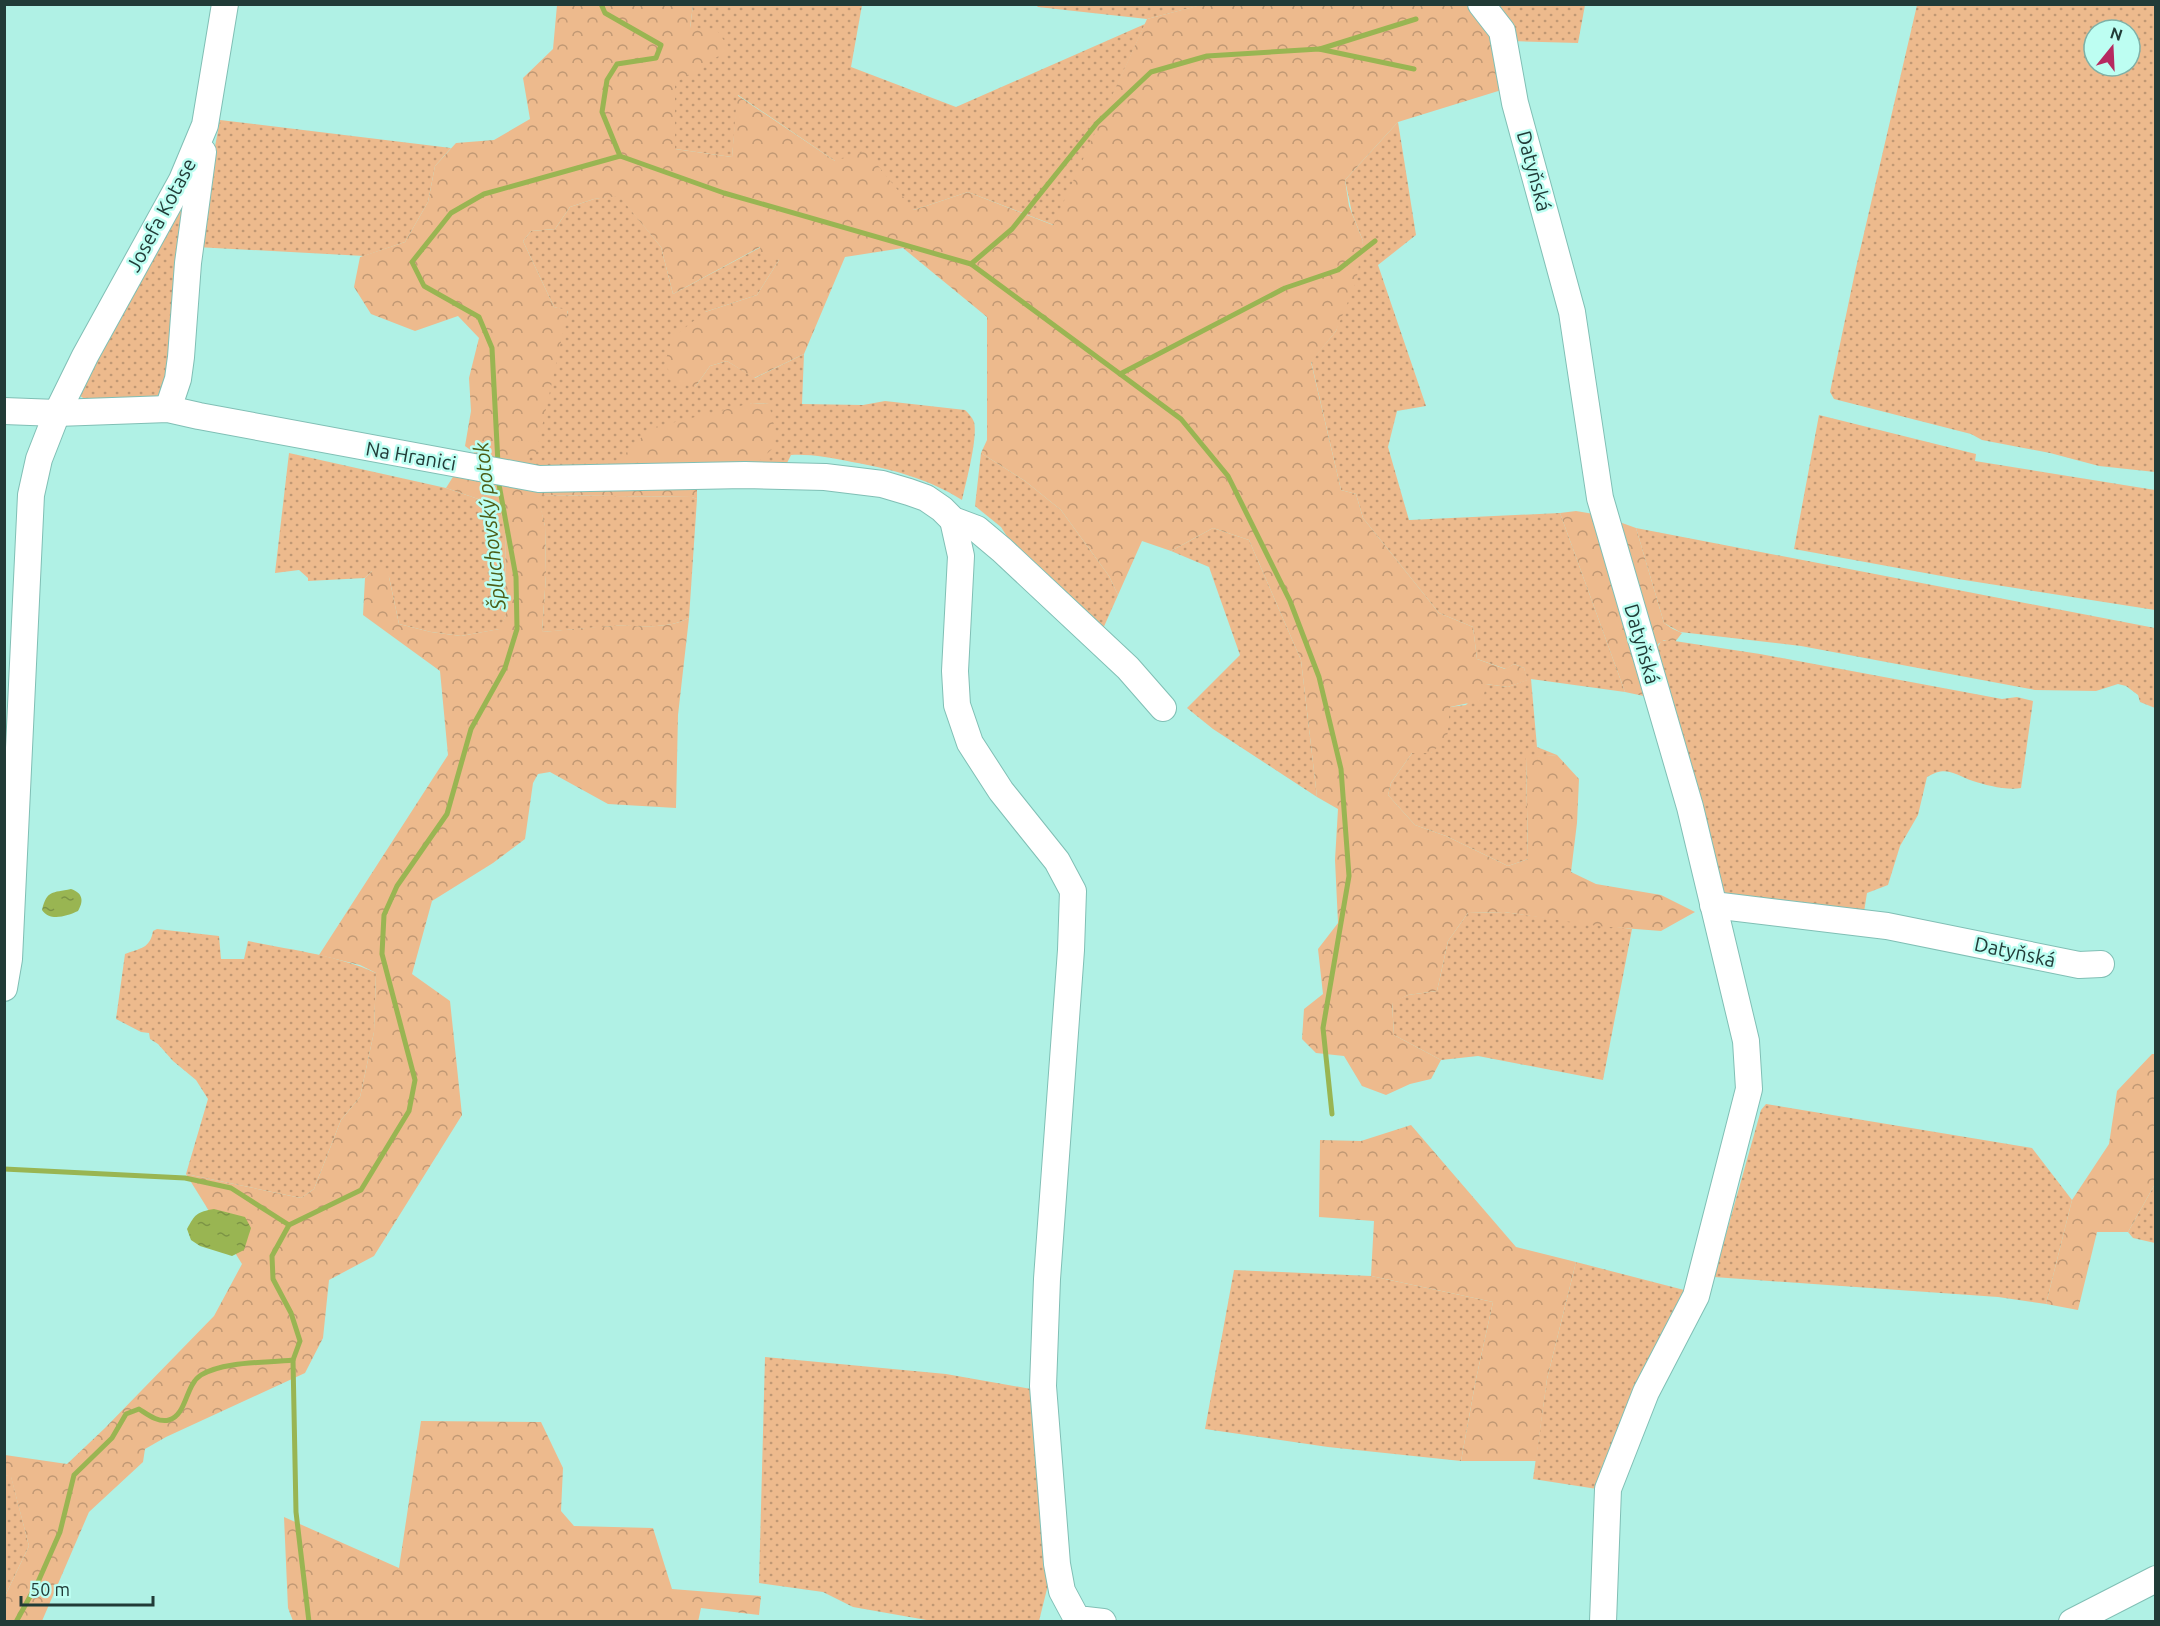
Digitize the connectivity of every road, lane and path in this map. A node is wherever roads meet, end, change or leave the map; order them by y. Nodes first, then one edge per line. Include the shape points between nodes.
1 (225, 4) edge
2 (1481, 4) edge
3 (205, 125) junction
4 (168, 409) junction
5 (4, 411) edge
6 (57, 412) junction
7 (953, 520) junction
8 (1163, 708) dead end
9 (1713, 904) junction
10 (2101, 964) dead end
11 (4, 988) edge
12 (2156, 1580) edge
13 (1103, 1622) edge
14 (1603, 1622) edge
15 (2072, 1622) edge

1 - 3 street, Josefa Kotase
2 - 9 street, Datyňská via 1503,31 1515,103 1572,312 1600,498
3 - 4 street via 181,357
3 - 6 street, Josefa Kotase via 182,180
4 - 6 street, Na Hranici
4 - 7 street, Na Hranici via 539,479 745,475 882,484 926,498
5 - 6 street, Na Hranici
6 - 11 street, Josefa Kotase via 39,459 31,495 10,948
7 - 8 street, Na Hranici via 977,530 1002,550 1128,668
7 - 13 street via 961,556 955,671 957,705 963,724 970,743 1001,791 1057,861 1073,891 1043,1386 1062,1591 1077,1619
9 - 10 street, Datyňská via 1887,926 2079,965
9 - 14 street via 1746,1041 1749,1089 1696,1296 1646,1392 1608,1489
12 - 15 street

